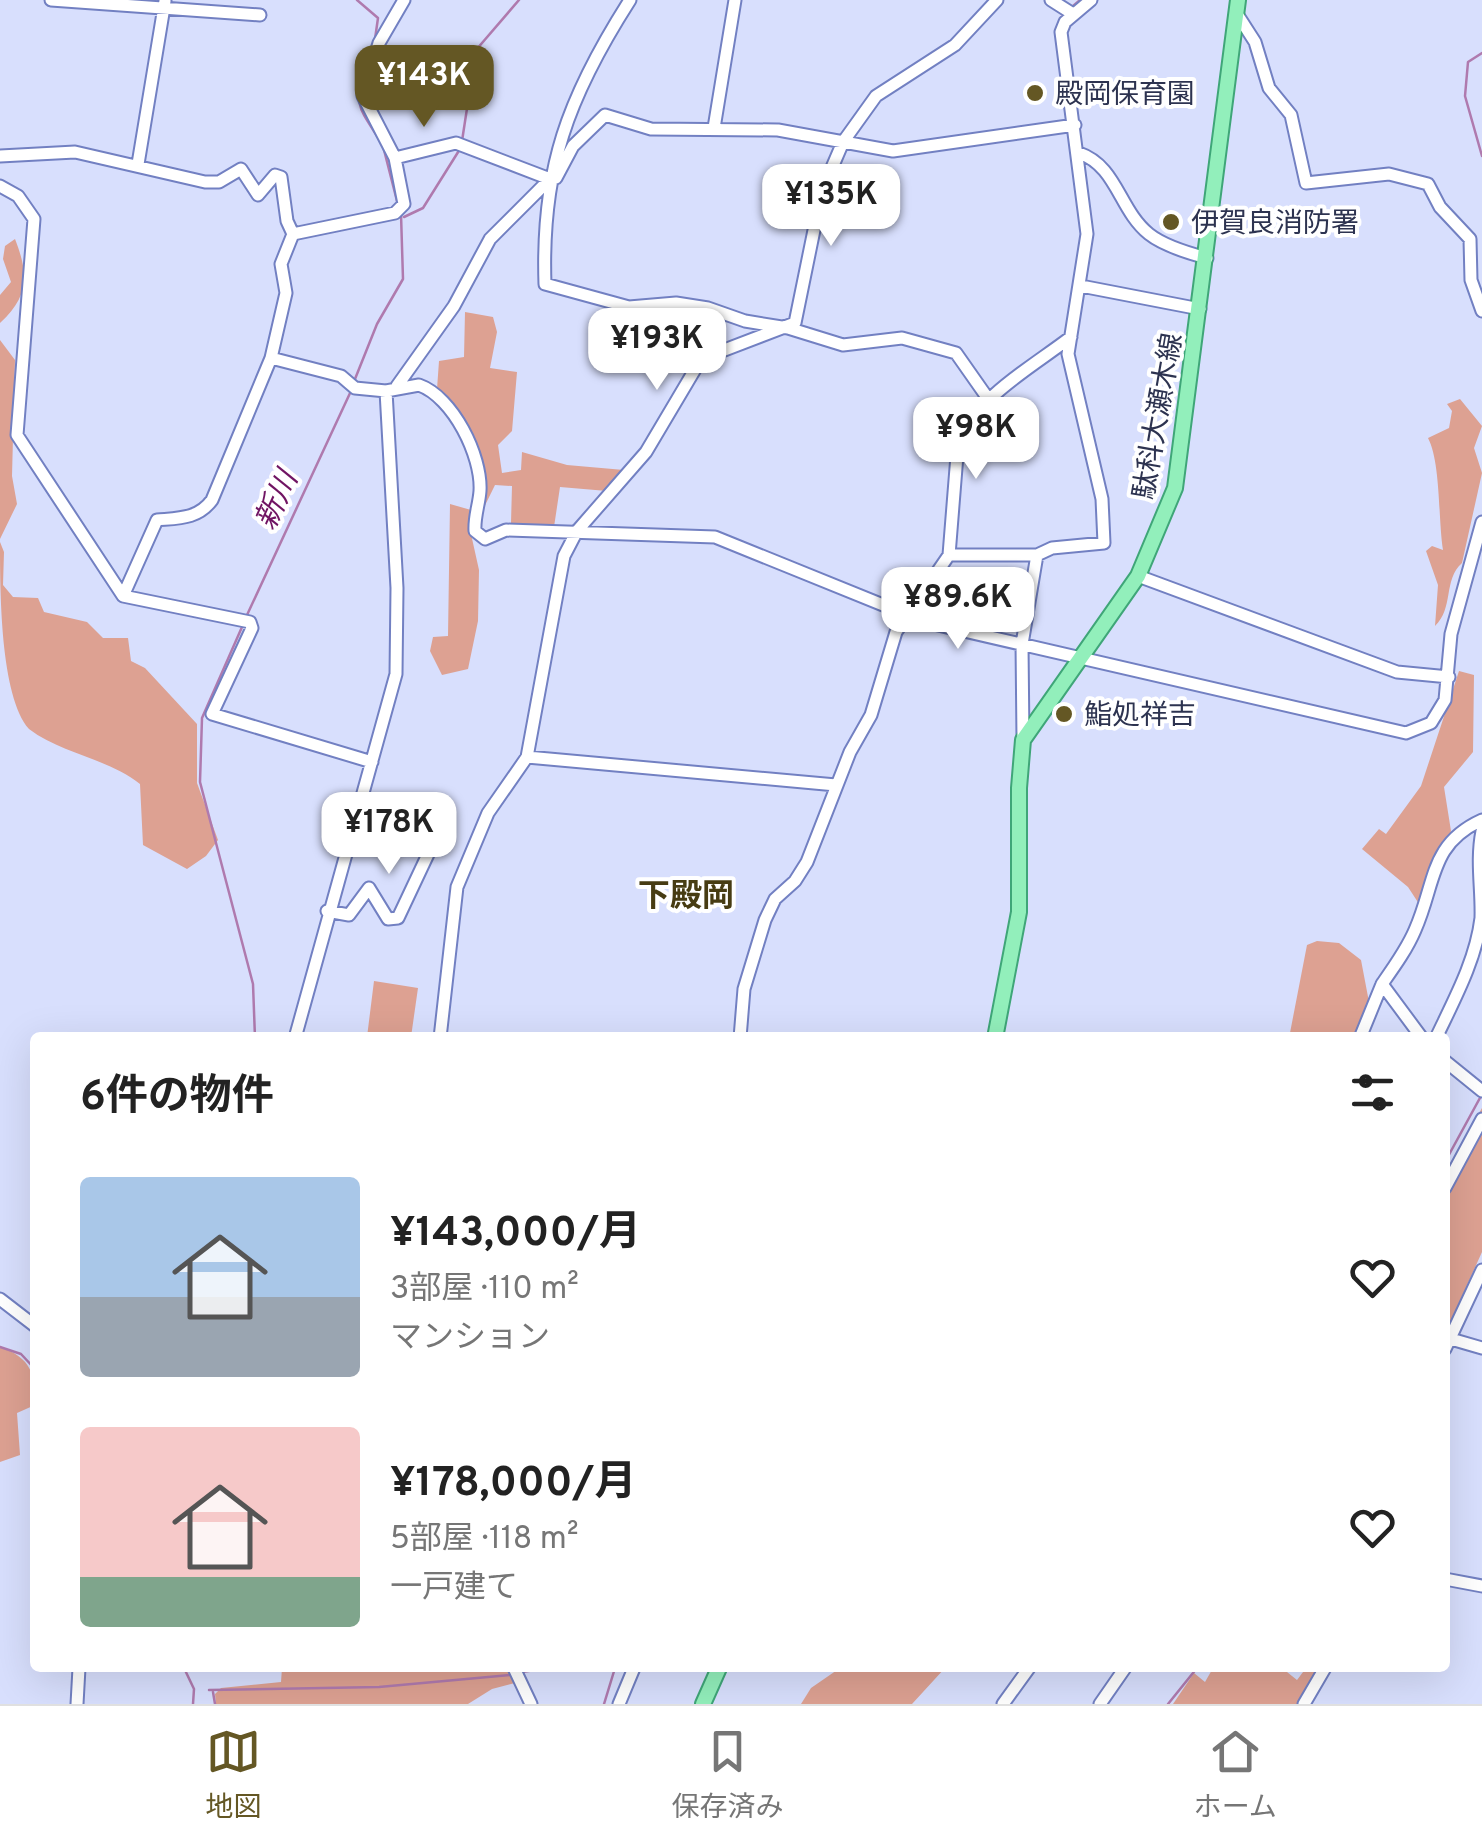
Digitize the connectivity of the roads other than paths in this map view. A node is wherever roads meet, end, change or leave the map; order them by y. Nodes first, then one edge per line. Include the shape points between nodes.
1 (50, 0) edge
2 (404, 0) edge
3 (630, 0) edge
4 (735, 0) edge
5 (997, 0) edge
6 (1051, 0) edge
7 (1090, 0) edge
8 (166, 3) edge
9 (1237, 7) edge
10 (1074, 14) junction
11 (260, 15) dead end
12 (1075, 124) junction
13 (714, 128) junction
14 (843, 142) junction
15 (1078, 153) junction
16 (0, 156) edge
17 (395, 158) junction
18 (138, 164) junction
19 (550, 179) junction
20 (0, 186) edge
21 (293, 234) junction
22 (1206, 258) junction
23 (1081, 286) junction
24 (1200, 309) junction
25 (1482, 311) edge
26 (788, 328) junction
27 (1071, 337) junction
28 (271, 358) junction
29 (392, 388) junction
30 (989, 400) junction
31 (1482, 522) edge
32 (577, 531) junction
33 (1037, 554) junction
34 (952, 555) junction
35 (1138, 576) junction
36 (122, 596) junction
37 (909, 615) junction
38 (1022, 644) junction
39 (1080, 656) junction
40 (1449, 677) junction
41 (1023, 740) junction
42 (528, 758) junction
43 (372, 762) junction
44 (836, 785) junction
45 (1482, 820) edge
46 (1482, 831) edge
47 (438, 833) dead end
48 (327, 911) junction
49 (1382, 984) junction
50 (297, 1032) edge
51 (441, 1032) edge
52 (740, 1032) edge
53 (995, 1032) edge
54 (1362, 1032) edge
55 (1418, 1032) edge
56 (1439, 1032) edge
57 (1450, 1065) edge
58 (1481, 1090) edge
59 (1482, 1119) edge
60 (1450, 1179) edge
61 (1482, 1270) edge
62 (0, 1298) edge
63 (30, 1322) edge
64 (1450, 1340) edge
65 (1450, 1344) edge
66 (1482, 1348) edge
67 (1450, 1580) edge
68 (1482, 1586) edge
69 (79, 1672) edge
70 (516, 1672) edge
71 (632, 1672) edge
72 (717, 1672) edge
73 (1026, 1672) edge
74 (1122, 1672) edge
75 (1324, 1672) edge
76 (77, 1704) edge
77 (531, 1704) edge
78 (619, 1704) edge
79 (704, 1704) edge
80 (1004, 1704) edge
81 (1100, 1704) edge
82 (1304, 1704) edge

1 - 8 street
2 - 17 street via 379,43 363,96
3 - 19 street via 572,100
4 - 13 street
5 - 14 street via 955,45 876,96
6 - 10 street
7 - 10 street
8 - 11 street
8 - 18 street
9 - 22 main road, 駄科大瀬木線
9 - 25 street via 1269,88 1291,115 1306,184 1389,174 1428,184 1470,239 1471,280
10 - 12 street via 1060,32
12 - 14 street via 893,151
12 - 15 street
13 - 14 street
13 - 19 street via 651,129 605,115
14 - 26 street via 822,191 798,312
15 - 22 street via 1106,170 1150,234
15 - 23 street via 1087,234
16 - 18 street via 76,152
17 - 19 street via 462,144
17 - 21 street via 400,208
18 - 21 street via 205,182 220,182 241,169 258,195 281,177
19 - 26 street via 552,203 541,244 545,284 554,290 630,308 708,308
19 - 29 street via 490,239 454,306
20 - 36 street via 18,196 34,219 17,434
21 - 28 street via 281,264 286,292
22 - 24 main road, 駄科大瀬木線
23 - 24 street
23 - 27 street
24 - 35 main road, 駄科大瀬木線 via 1175,488
26 - 30 street via 843,345 891,336 956,352
26 - 32 street via 696,366 646,452
27 - 30 street
27 - 33 street via 1068,354 1102,499 1104,544
28 - 29 street via 341,376 352,386
28 - 36 street via 212,500 191,516 158,520
29 - 32 street via 425,386 457,422 477,465 479,537 506,530
29 - 43 street via 398,655
30 - 34 street via 958,443
31 - 40 street via 1451,634
32 - 37 street via 715,537
32 - 42 street via 564,556
33 - 34 street
33 - 38 street
34 - 37 street
35 - 39 main road, 駄科大瀬木線
35 - 40 street via 1396,672
36 - 43 street via 245,619 252,628 212,714
37 - 38 street
37 - 44 street via 896,632 871,715
38 - 39 street
38 - 41 street
39 - 40 street via 1406,734 1440,712
39 - 41 main road, 駄科大瀬木線
41 - 53 main road, 駄科大瀬木線 via 1019,912
42 - 44 street
42 - 51 street via 488,813 457,887
43 - 48 street
44 - 52 street via 806,862 765,920 744,989
45 - 49 street via 1440,853 1414,932
46 - 56 street via 1482,917
47 - 48 street via 398,918 388,919 369,888 350,915
48 - 50 street
49 - 54 street
49 - 55 street
57 - 58 street
59 - 60 street
61 - 64 street
62 - 63 street
65 - 66 street
67 - 68 street
69 - 76 street
70 - 77 street
71 - 78 street
72 - 79 main road
73 - 80 street
74 - 81 street
75 - 82 street

